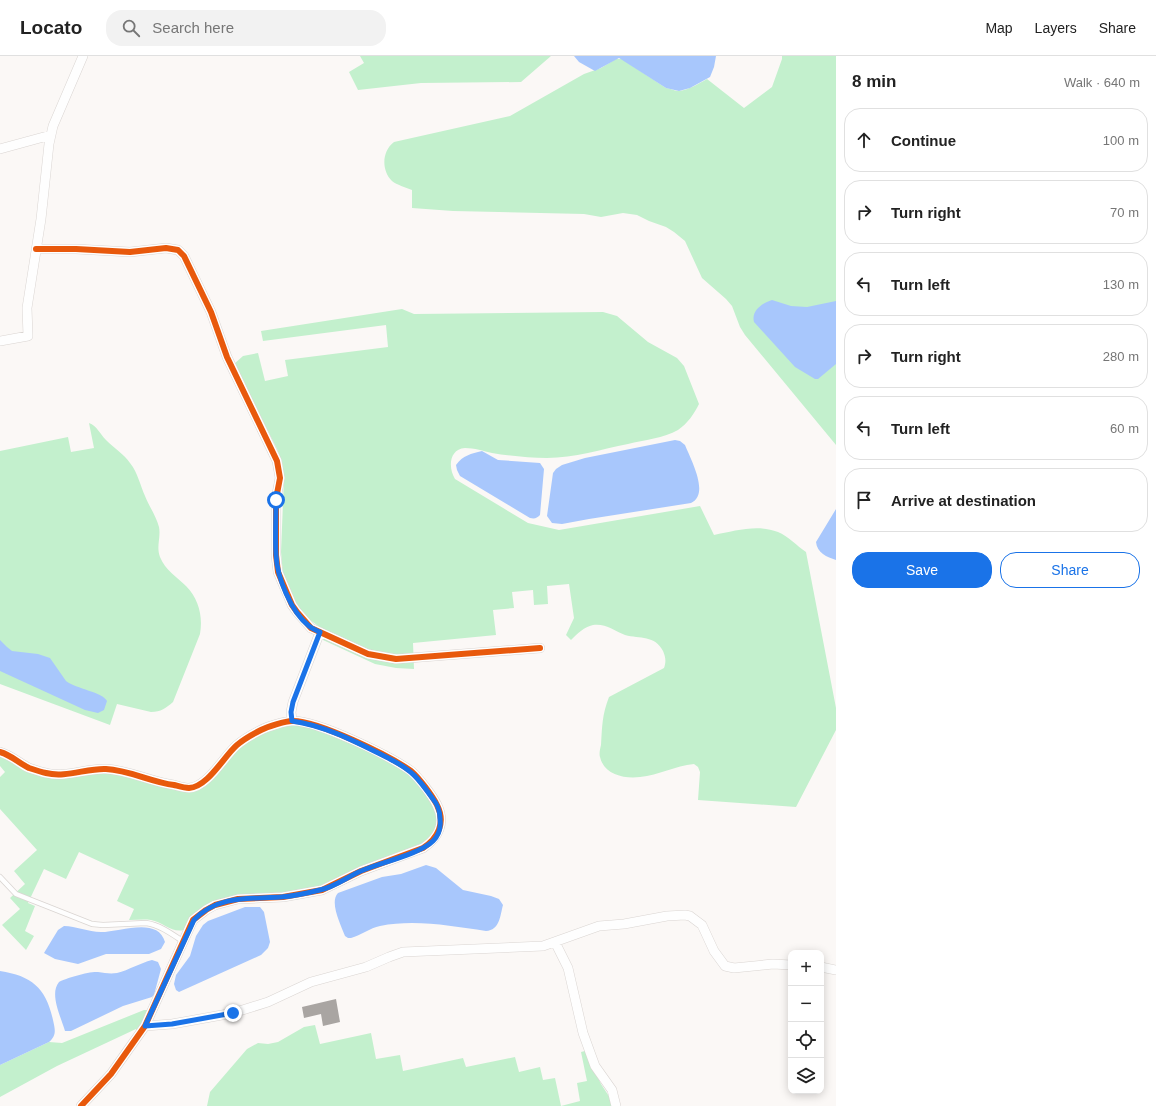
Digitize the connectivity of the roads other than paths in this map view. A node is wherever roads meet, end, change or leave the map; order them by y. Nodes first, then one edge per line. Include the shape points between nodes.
1 (83, 56) edge
2 (51, 135) junction
3 (0, 149) edge
4 (36, 249) junction
5 (0, 341) edge
6 (320, 632) junction
7 (540, 648) dead end
8 (292, 721) junction
9 (0, 752) edge
10 (0, 877) edge
11 (184, 942) junction
12 (555, 942) junction
13 (788, 965) edge
14 (824, 968) edge
15 (836, 970) edge
16 (145, 1026) junction
17 (81, 1106) edge
18 (616, 1106) edge

1 - 2 street
2 - 3 street
2 - 4 street via 42,219
4 - 5 street via 27,308 28,336
4 - 6 street via 130,252 166,248 178,250 184,256 211,312 227,357 277,461 280,478 276,500 278,572 297,612 307,625
6 - 7 street via 368,654 396,659
6 - 8 street via 293,702
8 - 9 street via 263,729 248,737 237,745 207,779 189,788 107,769 49,774 29,768
8 - 11 street via 355,741 412,772 437,804 440,812 438,833 432,842 423,848 361,871 322,890 283,897 238,898 216,905 194,920
10 - 11 lane via 16,894 92,924 152,924
11 - 16 street
12 - 13 street via 600,926 685,915 702,925 725,966 734,968
12 - 16 street via 543,946 403,952 366,967 311,982 268,1002 233,1013
12 - 18 street via 568,968 583,1033 595,1066 612,1090
14 - 15 street
16 - 17 street via 111,1074

